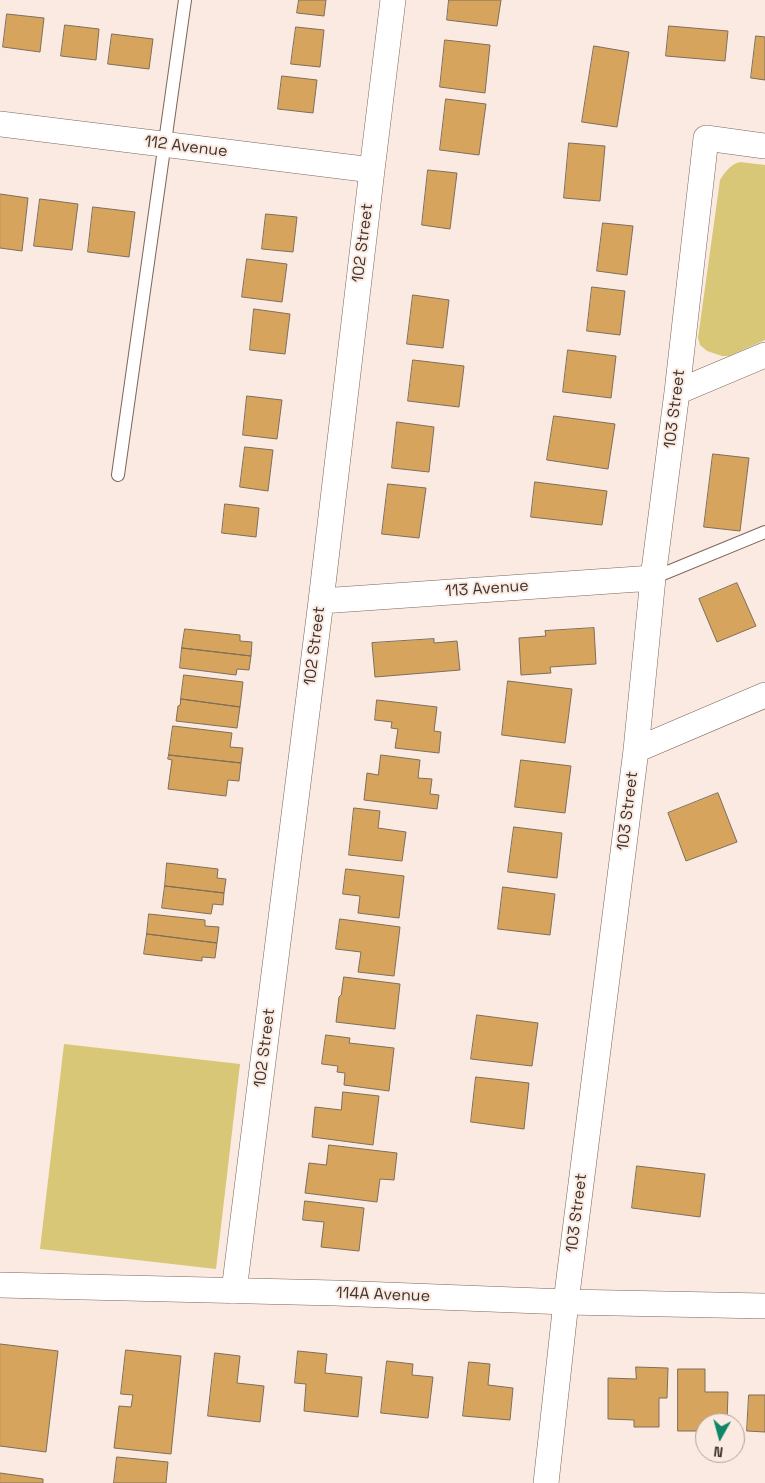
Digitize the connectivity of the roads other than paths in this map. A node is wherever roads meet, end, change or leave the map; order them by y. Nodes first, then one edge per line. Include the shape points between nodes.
1 (185, 0) edge
2 (393, 0) edge
3 (0, 124) edge
4 (165, 144) junction
5 (765, 146) edge
6 (372, 170) junction
7 (765, 355) edge
8 (677, 392) junction
9 (118, 475) dead end
10 (765, 532) edge
11 (653, 578) junction
12 (321, 601) junction
13 (765, 695) edge
14 (636, 750) junction
15 (0, 1285) edge
16 (234, 1291) junction
17 (566, 1302) junction
18 (765, 1306) edge
19 (546, 1483) edge

1 - 4 lane
2 - 6 street, 102 Street
3 - 4 street, 112 Avenue
4 - 6 street, 112 Avenue
4 - 9 lane
5 - 8 street, 103 Street via 706,138
6 - 12 street, 102 Street
7 - 8 street
8 - 11 street, 103 Street
10 - 11 lane
11 - 12 street, 113 Avenue
11 - 14 street, 103 Street
12 - 16 street, 102 Street
13 - 14 street
14 - 17 street, 103 Street
15 - 16 street, 114A Avenue
16 - 17 street, 114A Avenue
17 - 18 street, 114A Avenue
17 - 19 street, 103 Street

